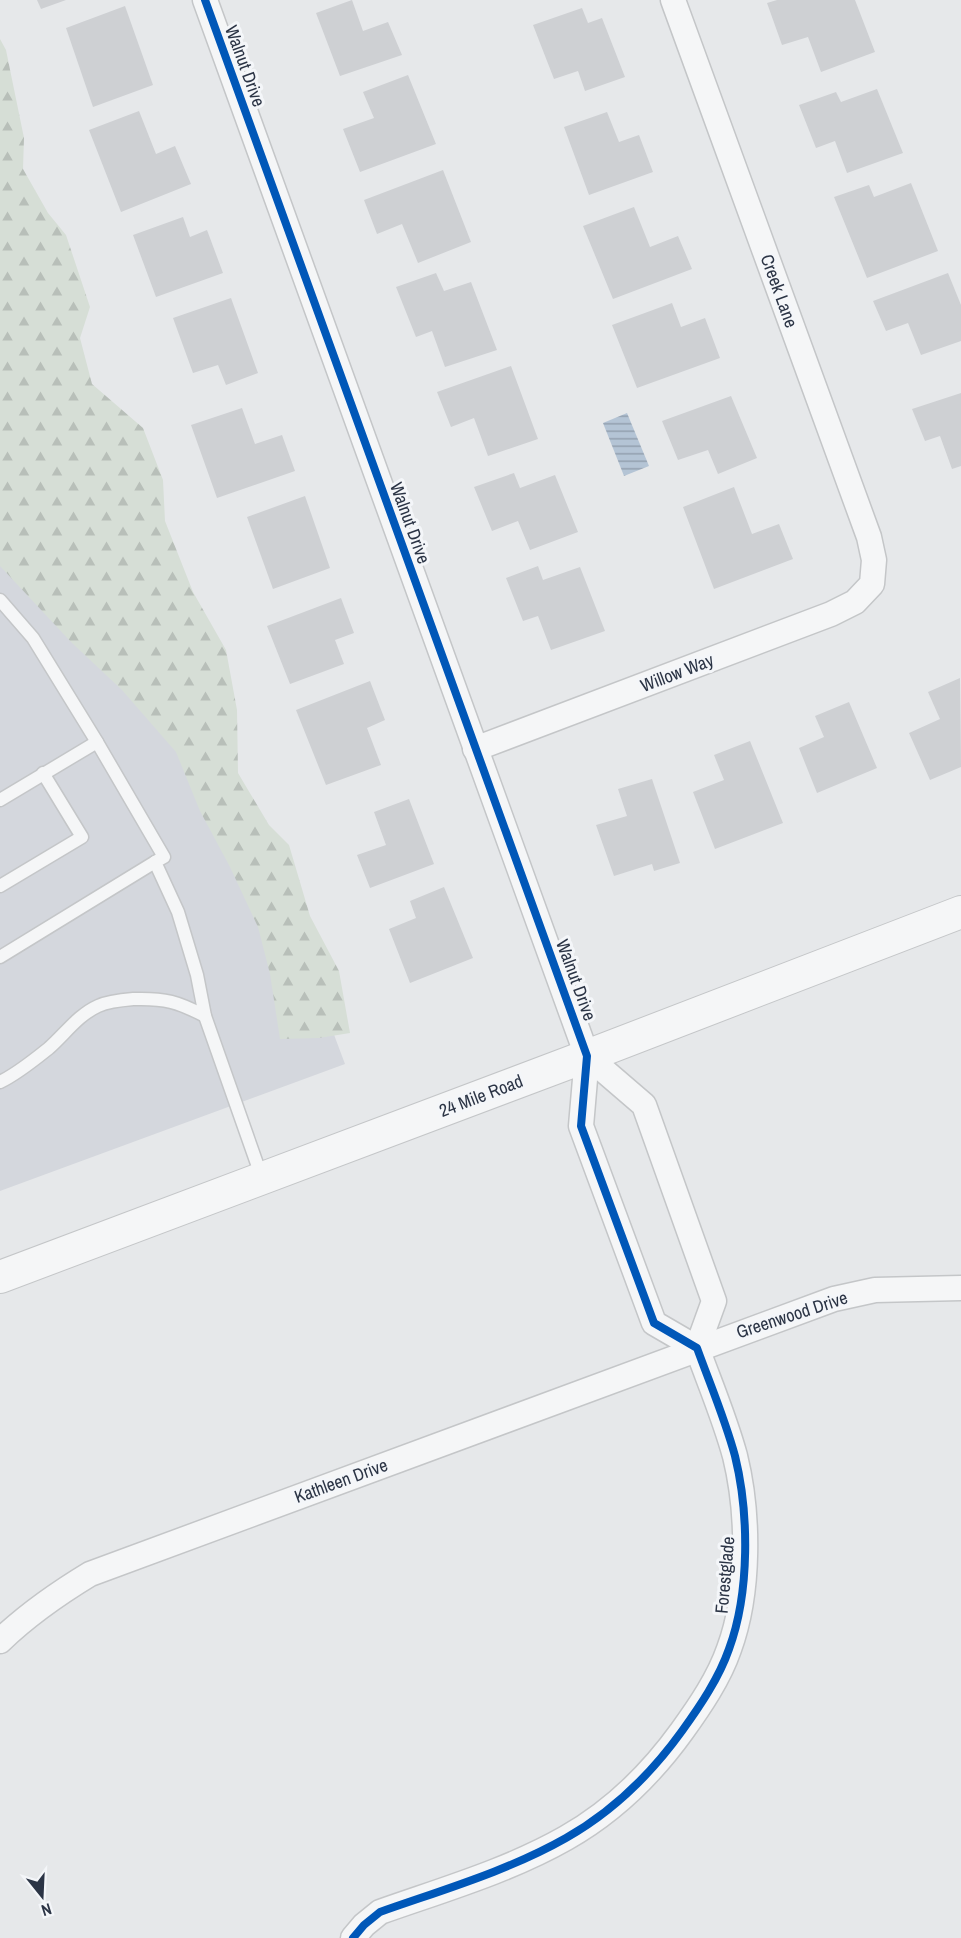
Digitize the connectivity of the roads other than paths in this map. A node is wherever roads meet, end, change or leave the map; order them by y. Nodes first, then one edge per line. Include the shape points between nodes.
1 (205, 0) edge
2 (673, 0) edge
3 (872, 584) joint
4 (0, 600) edge
5 (97, 742) junction
6 (475, 749) junction
7 (43, 773) junction
8 (0, 800) edge
9 (155, 862) junction
10 (0, 886) edge
11 (961, 912) edge
12 (0, 957) edge
13 (205, 1016) junction
14 (587, 1056) junction
15 (0, 1082) edge
16 (262, 1179) junction
17 (0, 1277) edge
18 (961, 1288) edge
19 (697, 1348) junction
20 (0, 1641) edge
21 (353, 1938) edge

1 - 6 street, Walnut Drive
2 - 3 street, Creek Lane via 869,537 874,560
3 - 6 street, Willow Way via 855,602 831,614
4 - 5 lane via 33,638
5 - 7 lane
5 - 9 lane via 164,857
6 - 14 street, Walnut Drive
7 - 8 lane
7 - 10 lane via 82,837
9 - 12 lane
9 - 13 lane via 185,933
11 - 14 street, 24 Mile Road
13 - 15 lane via 178,1002 150,998 98,1006
13 - 16 lane
14 - 16 street, 24 Mile Road
14 - 19 street via 581,1126 654,1323
14 - 19 street via 644,1105 714,1301
16 - 17 street, 24 Mile Road
18 - 19 street, Greenwood Drive via 875,1290 834,1299
19 - 20 street, Kathleen Drive via 90,1574 54,1595
19 - 21 street, Forestglade via 735,1456 745,1536 740,1610 729,1649 697,1710 668,1751 637,1784 567,1838 532,1856 380,1912

